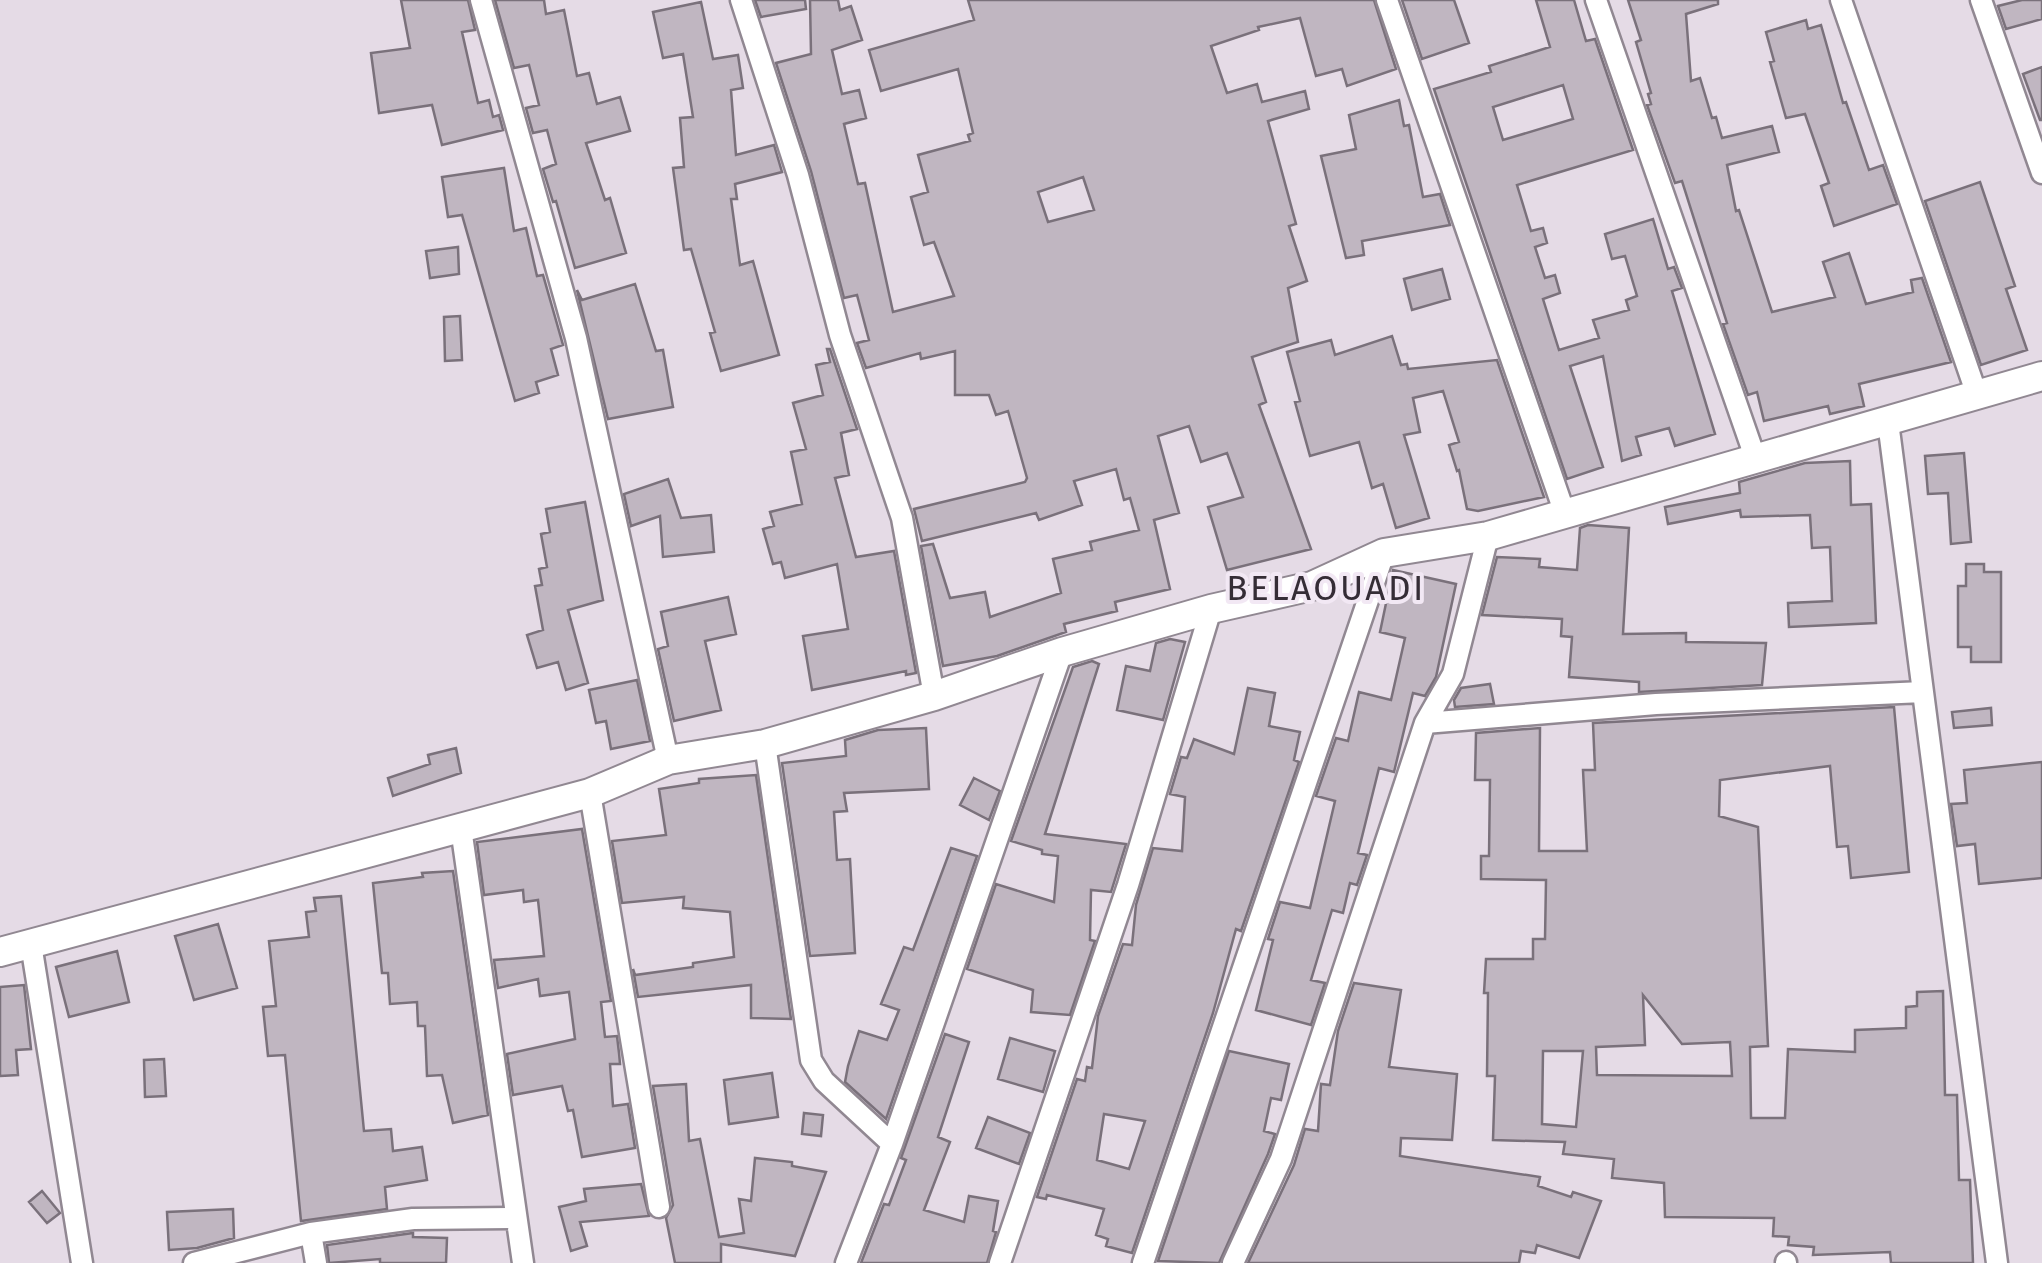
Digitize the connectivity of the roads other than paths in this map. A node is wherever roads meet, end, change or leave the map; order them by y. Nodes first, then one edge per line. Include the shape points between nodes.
1 (481, 0) edge
2 (740, 0) edge
3 (1387, 0) edge
4 (1596, 0) edge
5 (1842, 0) edge
6 (1980, 0) edge
7 (2042, 173) edge
8 (2042, 376) edge
9 (1977, 395) junction
10 (1888, 422) junction
11 (1756, 460) junction
12 (1565, 514) junction
13 (1488, 536) junction
14 (1384, 554) junction
15 (1211, 609) junction
16 (1062, 652) junction
17 (1923, 692) junction
18 (934, 696) junction
19 (1424, 723) junction
20 (765, 744) junction
21 (668, 760) junction
22 (590, 793) junction
23 (461, 828) junction
24 (31, 944) junction
25 (0, 952) edge
26 (892, 1144) junction
27 (659, 1208) dead end
28 (516, 1218) junction
29 (311, 1234) junction
30 (82, 1263) edge
31 (194, 1263) edge
32 (316, 1263) edge
33 (523, 1263) edge
34 (846, 1263) edge
35 (1000, 1263) edge
36 (1143, 1263) edge
37 (1233, 1263) edge
38 (1997, 1263) edge

1 - 21 street via 576,338
2 - 18 street via 902,518
3 - 12 street
4 - 11 street
5 - 9 street
6 - 7 street
8 - 9 main road
9 - 10 main road
10 - 11 main road
10 - 17 street
11 - 12 main road
12 - 13 main road
13 - 14 main road
13 - 19 street via 1453,674
14 - 15 main road via 1312,586
14 - 36 street
15 - 16 main road
15 - 35 street via 1128,886
16 - 18 main road
16 - 26 street
17 - 19 street
17 - 38 street
18 - 20 main road
19 - 37 street via 1281,1159
20 - 21 main road
20 - 26 street via 811,1060 824,1081
21 - 22 main road
22 - 23 main road
22 - 27 street
23 - 24 main road
23 - 28 street
24 - 25 main road
24 - 30 street
26 - 34 street
28 - 29 street via 413,1219
28 - 33 street
29 - 31 street
29 - 32 street

